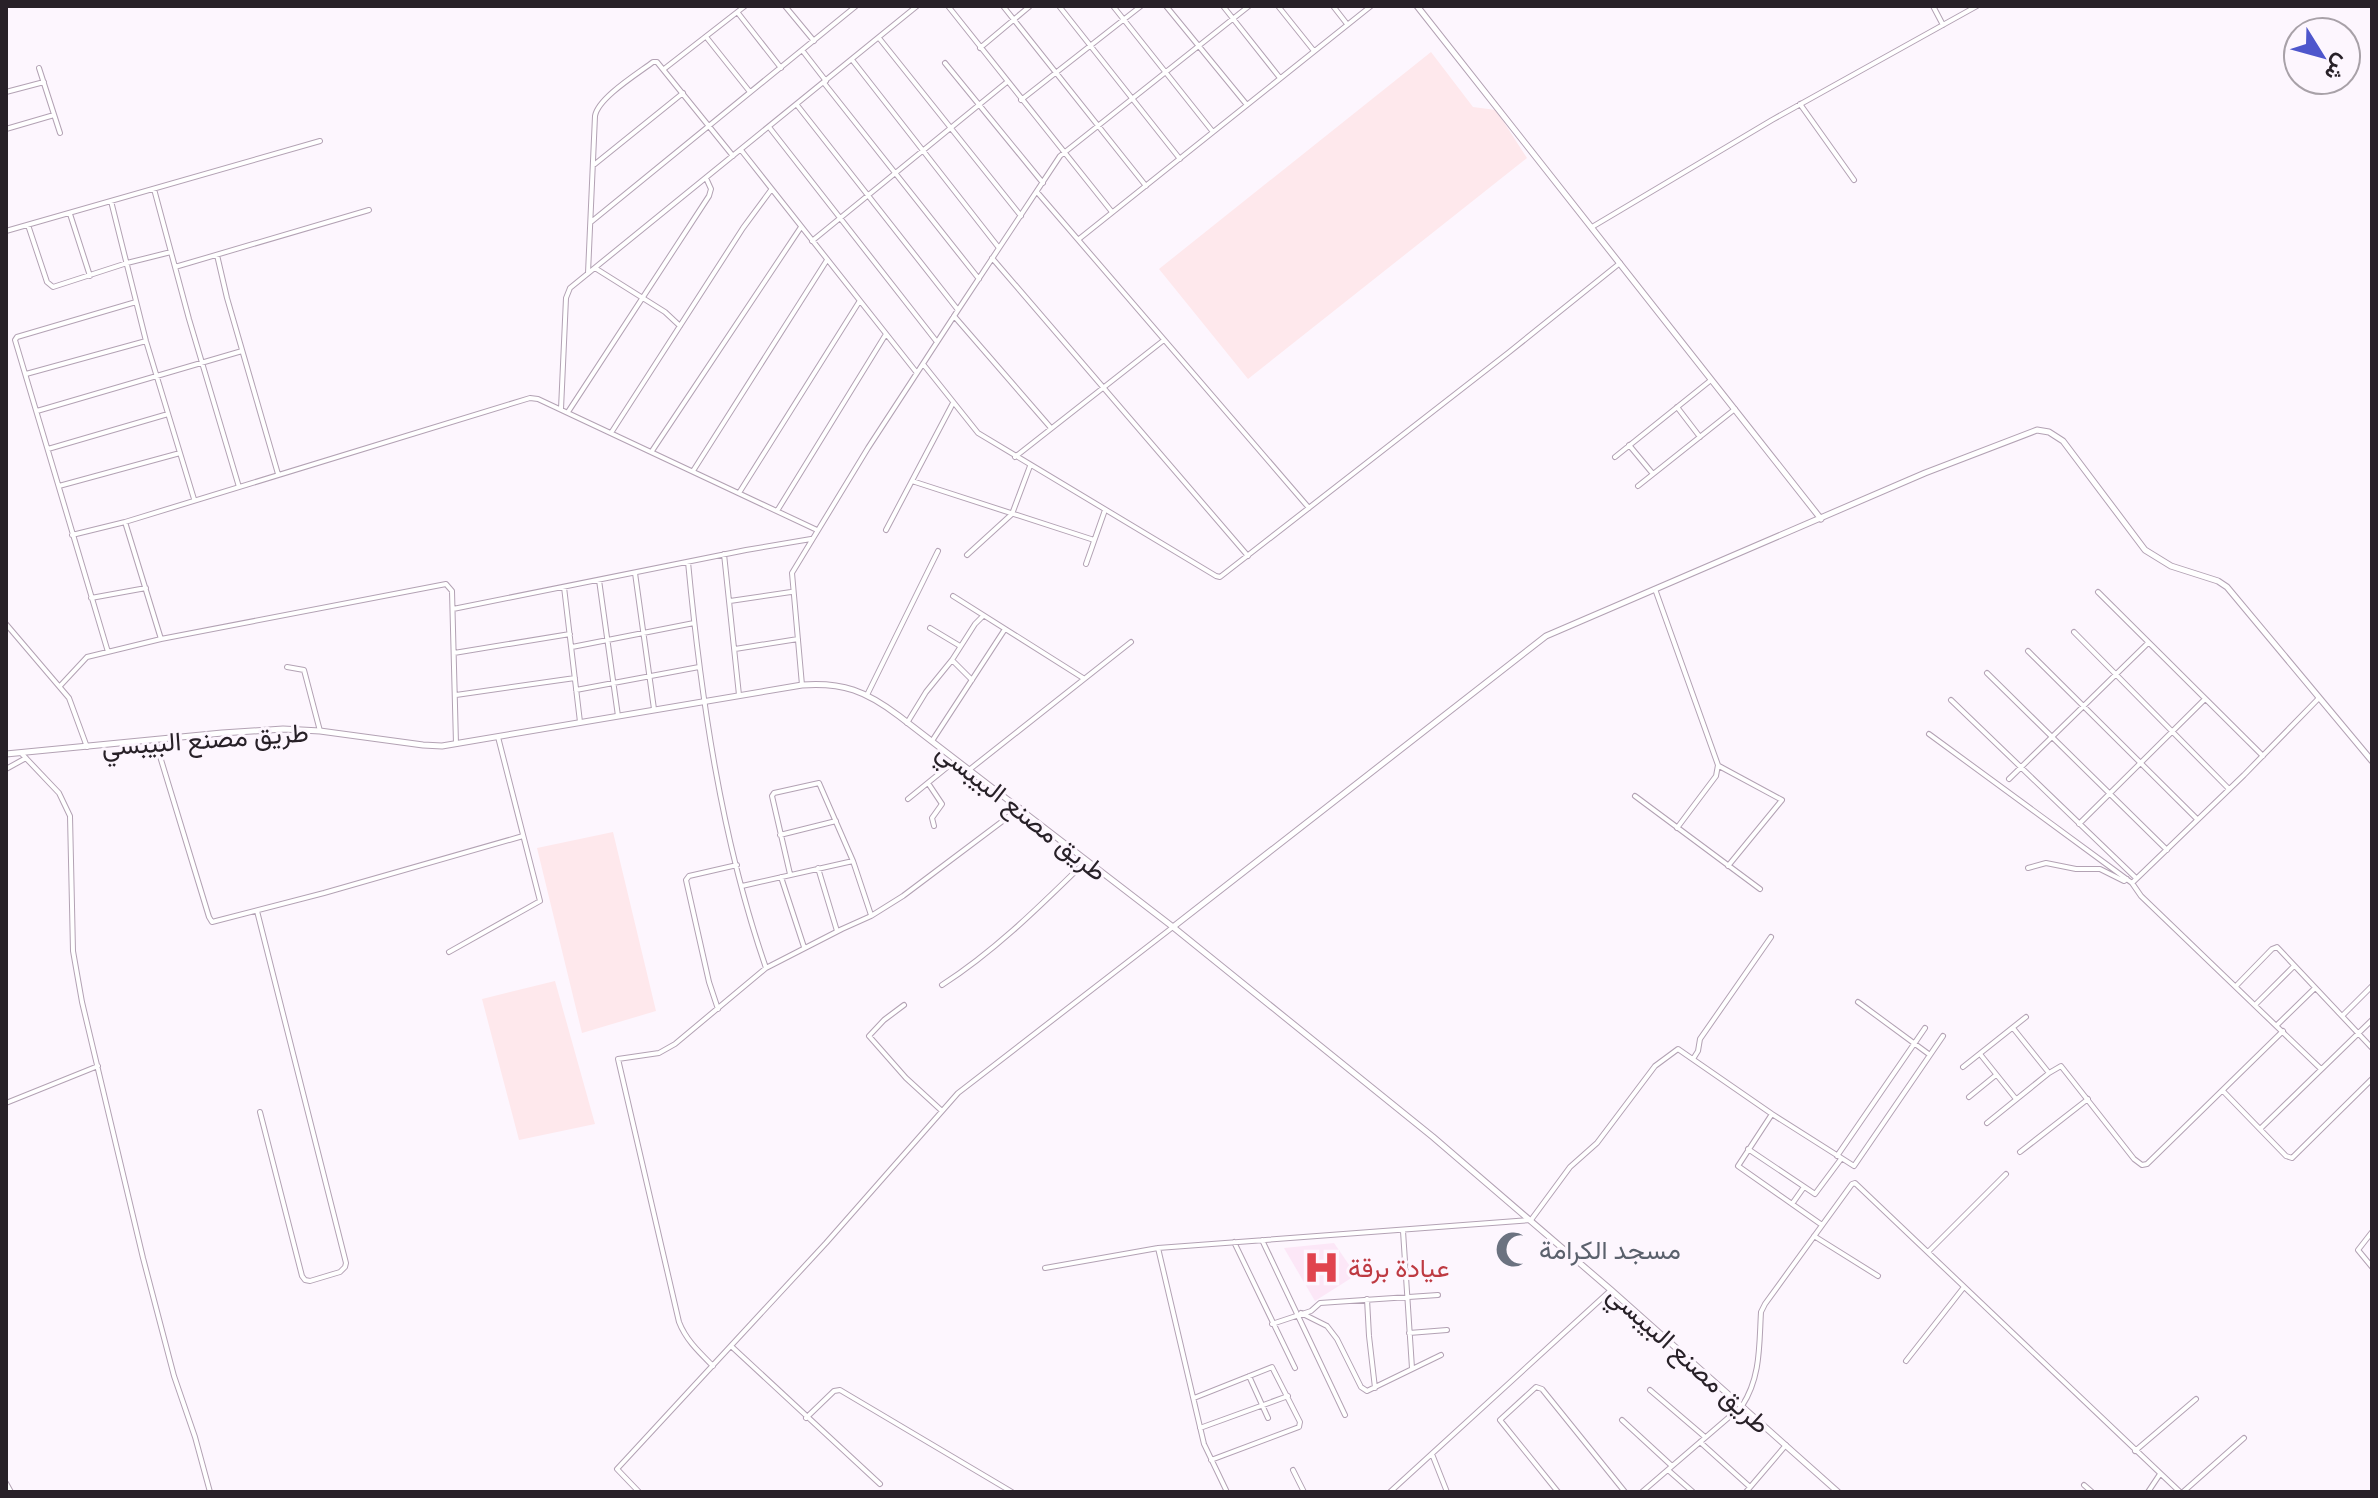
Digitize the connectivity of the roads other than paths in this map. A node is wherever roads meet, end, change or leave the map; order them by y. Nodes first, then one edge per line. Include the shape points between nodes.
1 (745, 6) edge
2 (785, 6) edge
3 (856, 6) edge
4 (917, 6) edge
5 (948, 6) edge
6 (1003, 6) edge
7 (1030, 6) edge
8 (1059, 6) edge
9 (1113, 6) edge
10 (1141, 6) edge
11 (1166, 6) edge
12 (1223, 6) edge
13 (1249, 6) edge
14 (1278, 6) edge
15 (1333, 6) edge
16 (1371, 6) edge
17 (1429, 6) edge
18 (1933, 6) edge
19 (1977, 6) edge
20 (1419, 8) edge
21 (737, 12) junction
22 (1233, 19) junction
23 (1014, 20) junction
24 (1124, 20) junction
25 (1347, 24) junction
26 (1943, 25) junction
27 (706, 37) junction
28 (879, 38) junction
29 (814, 41) junction
30 (1090, 46) junction
31 (1199, 46) junction
32 (980, 48) junction
33 (802, 50) junction
34 (1314, 51) junction
35 (852, 60) junction
36 (945, 63) dead end
37 (39, 68) dead end
38 (781, 68) junction
39 (664, 69) junction
40 (1165, 72) junction
41 (1056, 73) junction
42 (1280, 78) junction
43 (44, 82) junction
44 (825, 82) junction
45 (1007, 82) junction
46 (6, 92) edge
47 (750, 92) junction
48 (683, 93) junction
49 (1132, 98) junction
50 (1021, 100) junction
51 (1800, 104) junction
52 (797, 105) junction
53 (979, 105) junction
54 (1247, 105) junction
55 (54, 115) junction
56 (708, 125) junction
57 (1098, 125) junction
58 (769, 127) junction
59 (951, 128) junction
60 (6, 129) edge
61 (1213, 132) junction
62 (60, 133) dead end
63 (320, 141) dead end
64 (741, 150) junction
65 (923, 150) junction
66 (1064, 152) junction
67 (733, 156) junction
68 (1180, 159) junction
69 (594, 165) junction
70 (895, 172) junction
71 (706, 178) junction
72 (1854, 180) dead end
73 (1043, 183) junction
74 (1146, 186) junction
75 (154, 189) junction
76 (771, 190) junction
77 (1037, 192) junction
78 (867, 195) junction
79 (111, 201) junction
80 (369, 210) dead end
81 (1112, 212) junction
82 (69, 213) junction
83 (1021, 216) junction
84 (840, 218) junction
85 (591, 222) junction
86 (28, 225) junction
87 (801, 227) junction
88 (1592, 227) junction
89 (6, 231) edge
90 (1079, 239) junction
91 (812, 241) junction
92 (999, 248) junction
93 (171, 252) junction
94 (217, 255) junction
95 (992, 258) junction
96 (827, 260) junction
97 (127, 263) junction
98 (1620, 263) junction
99 (175, 267) junction
100 (595, 268) junction
101 (588, 273) junction
102 (90, 276) junction
103 (979, 279) junction
104 (643, 298) junction
105 (860, 301) junction
106 (136, 302) junction
107 (956, 313) junction
108 (680, 326) junction
109 (886, 334) junction
110 (1164, 340) junction
111 (146, 341) junction
112 (937, 342) junction
113 (242, 351) junction
114 (203, 364) junction
115 (923, 364) junction
116 (917, 373) junction
117 (26, 374) junction
118 (157, 377) junction
119 (1711, 380) junction
120 (1104, 387) junction
121 (953, 403) junction
122 (1677, 407) junction
123 (1735, 409) junction
124 (561, 410) junction
125 (36, 411) junction
126 (567, 413) junction
127 (168, 414) junction
128 (1051, 428) junction
129 (611, 433) junction
130 (1700, 437) junction
131 (1629, 445) junction
132 (47, 449) junction
133 (651, 452) junction
134 (180, 453) junction
135 (1015, 457) junction
136 (1615, 457) dead end
137 (1030, 466) junction
138 (692, 471) junction
139 (278, 474) junction
140 (1653, 474) junction
141 (912, 481) junction
142 (1638, 486) dead end
143 (58, 487) junction
144 (239, 487) junction
145 (739, 493) junction
146 (195, 500) junction
147 (1309, 508) junction
148 (1105, 510) junction
149 (777, 511) junction
150 (1012, 514) junction
151 (1821, 519) junction
152 (125, 522) junction
153 (817, 530) junction
154 (886, 530) dead end
155 (72, 535) junction
156 (811, 539) junction
157 (1094, 540) junction
158 (938, 551) dead end
159 (724, 554) junction
160 (967, 555) dead end
161 (1248, 556) junction
162 (688, 562) junction
163 (1086, 564) dead end
164 (635, 573) junction
165 (599, 580) junction
166 (564, 587) junction
167 (146, 588) junction
168 (1655, 589) junction
169 (792, 592) junction
170 (2098, 592) dead end
171 (953, 596) dead end
172 (91, 598) junction
173 (730, 601) junction
174 (453, 609) junction
175 (983, 616) junction
176 (694, 623) junction
177 (6, 624) edge
178 (930, 628) dead end
179 (1005, 629) junction
180 (2074, 632) dead end
181 (642, 633) junction
182 (570, 634) junction
183 (161, 639) junction
184 (798, 639) junction
185 (608, 640) junction
186 (1131, 642) dead end
187 (2148, 643) junction
188 (960, 646) junction
189 (572, 647) junction
190 (735, 649) junction
191 (2028, 651) dead end
192 (108, 652) junction
193 (454, 653) junction
194 (952, 660) junction
195 (287, 667) dead end
196 (699, 667) junction
197 (1987, 673) dead end
198 (2114, 674) junction
199 (649, 676) junction
200 (575, 678) junction
201 (1083, 678) junction
202 (972, 680) junction
203 (612, 682) junction
204 (802, 685) junction
205 (60, 686) junction
206 (576, 690) junction
207 (456, 695) junction
208 (867, 695) junction
209 (739, 696) junction
210 (2319, 698) junction
211 (2205, 699) junction
212 (1951, 700) dead end
213 (704, 701) junction
214 (2082, 705) junction
215 (654, 709) junction
216 (618, 716) junction
217 (580, 722) junction
218 (907, 723) junction
219 (320, 731) junction
220 (2172, 731) junction
221 (1929, 734) dead end
222 (497, 736) junction
223 (2052, 736) junction
224 (155, 740) junction
225 (931, 741) junction
226 (456, 744) junction
227 (87, 747) junction
228 (6, 754) edge
229 (24, 756) junction
230 (2263, 756) junction
231 (956, 760) junction
232 (2372, 761) edge
233 (2141, 762) junction
234 (1718, 765) junction
235 (2021, 766) junction
236 (6, 769) edge
237 (969, 770) junction
238 (2009, 779) dead end
239 (928, 783) junction
240 (2229, 789) junction
241 (2109, 794) junction
242 (1635, 796) dead end
243 (908, 799) dead end
244 (1020, 808) junction
245 (2197, 819) junction
246 (836, 821) junction
247 (2079, 824) junction
248 (934, 826) dead end
249 (1677, 828) junction
250 (780, 835) junction
251 (523, 836) junction
252 (2167, 850) junction
253 (853, 861) junction
254 (1086, 861) junction
255 (2107, 864) junction
256 (737, 865) junction
257 (1728, 866) junction
258 (818, 868) junction
259 (2028, 868) dead end
260 (2103, 870) junction
261 (790, 874) junction
262 (781, 877) junction
263 (2132, 880) junction
264 (742, 886) junction
265 (1760, 889) dead end
266 (257, 911) junction
267 (871, 916) junction
268 (1173, 927) junction
269 (837, 931) junction
270 (1771, 937) dead end
271 (805, 948) junction
272 (449, 952) dead end
273 (2294, 966) junction
274 (766, 968) junction
275 (942, 985) dead end
276 (2236, 986) junction
277 (2372, 986) edge
278 (2315, 988) junction
279 (1858, 1002) dead end
280 (2256, 1004) junction
281 (904, 1005) dead end
282 (718, 1009) junction
283 (2342, 1016) junction
284 (2026, 1017) dead end
285 (2372, 1020) edge
286 (2277, 1025) junction
287 (1925, 1028) dead end
288 (2013, 1028) junction
289 (2283, 1031) junction
290 (2358, 1033) junction
291 (1943, 1036) dead end
292 (1914, 1044) junction
293 (2372, 1048) edge
294 (1980, 1054) junction
295 (1930, 1055) junction
296 (1693, 1059) junction
297 (98, 1066) junction
298 (1963, 1067) dead end
299 (2321, 1069) junction
300 (2049, 1073) junction
301 (1996, 1075) junction
302 (2372, 1079) edge
303 (2223, 1091) junction
304 (1969, 1097) dead end
305 (2016, 1099) junction
306 (2088, 1099) junction
307 (6, 1103) edge
308 (942, 1111) junction
309 (260, 1112) dead end
310 (1772, 1114) junction
311 (1987, 1123) dead end
312 (2260, 1129) junction
313 (1748, 1149) junction
314 (2020, 1152) dead end
315 (1839, 1157) junction
316 (2006, 1174) dead end
317 (1804, 1187) junction
318 (1792, 1204) junction
319 (1531, 1220) junction
320 (1822, 1225) junction
321 (1403, 1231) junction
322 (2372, 1232) edge
323 (1814, 1236) junction
324 (1262, 1240) junction
325 (1234, 1242) junction
326 (1158, 1248) junction
327 (1928, 1252) junction
328 (2372, 1267) edge
329 (1045, 1268) dead end
330 (1878, 1276) dead end
331 (1964, 1287) junction
332 (1611, 1290) junction
333 (1438, 1295) dead end
334 (1406, 1296) junction
335 (1367, 1299) junction
336 (1299, 1313) junction
337 (1272, 1324) junction
338 (1447, 1330) dead end
339 (1409, 1333) junction
340 (731, 1346) junction
341 (1441, 1355) dead end
342 (1906, 1361) dead end
343 (713, 1366) junction
344 (1295, 1368) dead end
345 (1412, 1369) junction
346 (1249, 1376) junction
347 (1375, 1388) junction
348 (1650, 1390) dead end
349 (1288, 1396) junction
350 (1193, 1398) junction
351 (2196, 1399) dead end
352 (1262, 1406) junction
353 (1742, 1406) junction
354 (1345, 1415) dead end
355 (806, 1418) junction
356 (1268, 1418) dead end
357 (1622, 1420) dead end
358 (1200, 1428) junction
359 (1705, 1437) junction
360 (2244, 1438) dead end
361 (1700, 1442) junction
362 (1786, 1445) junction
363 (2135, 1451) junction
364 (1432, 1454) junction
365 (1211, 1460) junction
366 (1670, 1468) junction
367 (1293, 1470) dead end
368 (2160, 1474) junction
369 (6, 1483) edge
370 (880, 1484) dead end
371 (2084, 1485) dead end
372 (1748, 1490) edge
373 (11, 1492) edge
374 (210, 1492) edge
375 (639, 1492) edge
376 (1012, 1492) edge
377 (1227, 1492) edge
378 (1304, 1492) edge
379 (1390, 1492) edge
380 (1447, 1492) edge
381 (1558, 1492) edge
382 (1625, 1492) edge
383 (1642, 1492) edge
384 (1693, 1492) edge
385 (1838, 1492) edge
386 (2092, 1492) edge
387 (2148, 1492) edge
388 (2181, 1492) edge

1 - 21 street
2 - 29 street
3 - 29 street
4 - 28 street
5 - 32 street
6 - 23 street
7 - 23 street
8 - 30 street
9 - 24 street
10 - 24 street
11 - 31 street
12 - 22 street
13 - 22 street
14 - 34 street
15 - 25 street
16 - 25 street
17 - 20 street
18 - 26 street
19 - 26 street
20 - 88 main road
21 - 27 street
21 - 38 street
22 - 31 street
22 - 42 street
23 - 32 street
23 - 41 street
24 - 30 street
24 - 40 street
25 - 34 street
26 - 51 street
27 - 39 street
27 - 47 street
28 - 35 street
28 - 59 street
29 - 33 street
30 - 41 street
30 - 49 street
31 - 40 street
31 - 54 street
32 - 45 street
33 - 38 street
33 - 44 street
34 - 42 street
35 - 44 street
35 - 65 street
36 - 53 street
37 - 43 street
38 - 47 street
39 - 48 street
39 - 69 street via 653,62 599,105
40 - 49 street
40 - 61 street
41 - 50 street
41 - 57 street
42 - 54 street
43 - 46 street
43 - 55 street
44 - 52 street
44 - 70 street
45 - 50 street
45 - 53 street
47 - 56 street
48 - 56 street
48 - 69 street
49 - 57 street
49 - 68 street
50 - 66 street
51 - 72 street
51 - 88 street
52 - 58 street
52 - 78 street
53 - 59 street
53 - 73 street
54 - 61 street
55 - 60 street
55 - 62 street
56 - 67 street
56 - 85 street
57 - 66 street
57 - 74 street
58 - 64 street
58 - 84 street
59 - 65 street
59 - 83 street
61 - 68 street
63 - 75 street
64 - 67 street
64 - 76 street
65 - 70 street
65 - 92 street
66 - 73 street
66 - 81 street
67 - 71 street
68 - 74 street
69 - 85 street
70 - 78 street
70 - 103 street
71 - 100 street
71 - 104 street via 709,196
73 - 77 street
74 - 81 street
75 - 79 street
75 - 93 street
76 - 87 street
76 - 108 street
77 - 83 street
77 - 90 street
78 - 84 street
78 - 107 street
79 - 82 street
79 - 97 street
80 - 94 street
81 - 90 street
82 - 86 street
82 - 102 street
83 - 92 street
84 - 91 street
84 - 112 street
85 - 101 street
86 - 89 street
86 - 102 street via 48,285
87 - 91 street
87 - 133 street
88 - 98 main road
90 - 110 street
91 - 96 street
92 - 95 street
93 - 97 street
93 - 99 street
94 - 99 street
94 - 113 street
95 - 103 street
95 - 120 street
96 - 105 street
96 - 138 street
97 - 102 street
97 - 106 street
98 - 119 main road
98 - 147 street
99 - 114 street
100 - 101 street
100 - 104 street
101 - 124 street via 567,295
103 - 107 street
104 - 108 street
104 - 126 street
105 - 109 street
105 - 145 street
106 - 111 street
106 - 117 street via 17,337
107 - 112 street
107 - 128 street
108 - 129 street
109 - 116 street
109 - 149 street
110 - 120 street
110 - 147 street
111 - 117 street
111 - 118 street
112 - 115 street
113 - 114 street
113 - 139 street
114 - 118 street
114 - 144 street
115 - 116 street
115 - 121 street
116 - 153 street
117 - 125 street
118 - 125 street
118 - 127 street
119 - 122 street
119 - 123 main road
120 - 128 street
120 - 161 street
121 - 135 street via 978,433
121 - 141 street
122 - 130 street
122 - 131 street
123 - 130 street
123 - 151 main road
124 - 126 street
124 - 139 street via 534,398 520,400
125 - 132 street
126 - 129 street
127 - 132 street
127 - 134 street
128 - 135 street
129 - 133 street
130 - 140 street
131 - 136 street
131 - 140 street
132 - 143 street
133 - 138 street
134 - 143 street
134 - 146 street
135 - 137 street
137 - 148 street
137 - 150 street
138 - 145 street
139 - 144 street
140 - 142 street
141 - 150 street
141 - 154 street
143 - 155 street
144 - 146 street
145 - 149 street
146 - 152 street
147 - 161 street
148 - 157 street
148 - 161 street via 1218,577
149 - 153 street
150 - 157 street
150 - 160 street
151 - 168 main road
151 - 210 main road via 2031,431 2049,432 2063,441 2145,550 2171,566 2225,584
152 - 155 street
152 - 167 street
153 - 156 street
155 - 172 street
156 - 159 street
156 - 169 street via 792,573
157 - 163 street
158 - 208 street
159 - 162 street
159 - 173 street
162 - 164 street
162 - 176 street
164 - 165 street
164 - 181 street
165 - 166 street
165 - 185 street
166 - 174 street
166 - 182 street
167 - 172 street
167 - 183 street
168 - 234 street
168 - 268 main road via 1546,636
169 - 173 street
169 - 184 street
170 - 187 street
171 - 175 street
172 - 192 street
173 - 190 street
174 - 183 street via 452,591 442,585
174 - 193 street
175 - 179 street
175 - 188 street
176 - 181 street
176 - 196 street
177 - 205 street
178 - 188 street
179 - 201 street
179 - 202 street
180 - 198 street
181 - 185 street
181 - 199 street
182 - 189 street
182 - 193 street
183 - 192 street
184 - 190 street
184 - 204 street
185 - 189 street
185 - 203 street
186 - 201 street
187 - 198 street
187 - 211 street
188 - 194 street
189 - 200 street
190 - 209 street
191 - 214 street
192 - 205 street via 87,657
193 - 207 street
194 - 202 street
194 - 218 street
195 - 219 street via 304,670
196 - 199 street
196 - 213 street
197 - 223 street
198 - 214 street
198 - 220 street
199 - 203 street
199 - 215 street
200 - 206 street
200 - 207 street
201 - 237 street
202 - 225 street
203 - 206 street
203 - 216 street
204 - 208 main road, طريق مصنع البيبسي via 837,685
204 - 209 main road, طريق مصنع البيبسي
205 - 227 street
206 - 217 street
207 - 226 street
208 - 218 main road, طريق مصنع البيبسي
209 - 213 main road, طريق مصنع البيبسي
210 - 230 street
210 - 232 main road
211 - 220 street
211 - 230 street
212 - 235 street
213 - 215 main road, طريق مصنع البيبسي
213 - 256 street
214 - 223 street
214 - 233 street
215 - 216 main road, طريق مصنع البيبسي
216 - 217 main road, طريق مصنع البيبسي
217 - 222 main road, طريق مصنع البيبسي
218 - 225 main road, طريق مصنع البيبسي
219 - 224 main road, طريق مصنع البيبسي
219 - 226 main road, طريق مصنع البيبسي via 423,745
220 - 233 street
220 - 240 street
221 - 255 street
222 - 226 main road, طريق مصنع البيبسي
222 - 251 street
223 - 235 street
223 - 241 street
224 - 227 main road, طريق مصنع البيبسي
224 - 266 street via 209,917 216,922
225 - 231 main road, طريق مصنع البيبسي
227 - 229 main road, طريق مصنع البيبسي
228 - 229 main road, طريق مصنع البيبسي
229 - 236 street
229 - 297 street via 59,793 70,816 73,951
230 - 240 street
231 - 237 main road, طريق مصنع البيبسي
231 - 239 street
233 - 241 street
233 - 245 street
234 - 249 street via 1716,776
234 - 257 street via 1782,800
235 - 238 street
235 - 247 street
237 - 244 main road, طريق مصنع البيبسي
239 - 243 street
239 - 248 street via 942,804 931,819
240 - 245 street
241 - 247 street
241 - 252 street
242 - 249 street
244 - 254 main road, طريق مصنع البيبسي
244 - 267 street
245 - 252 street
246 - 250 street
246 - 250 street via 821,784 797,786 772,796
246 - 253 street
247 - 263 street
249 - 257 street
250 - 261 street
251 - 266 street
251 - 272 street via 540,901
252 - 263 street
253 - 258 street
253 - 267 street
254 - 268 main road, طريق مصنع البيبسي
254 - 275 street via 998,944
255 - 260 street
255 - 263 street
256 - 264 street
256 - 282 street via 686,880
257 - 265 street
258 - 261 street
258 - 269 street
259 - 260 street via 2052,863
260 - 263 street
261 - 262 street
262 - 264 street
262 - 271 street
263 - 276 street via 2141,896
264 - 274 street
266 - 309 street via 344,1270 310,1281 302,1276
267 - 269 street
268 - 308 street via 964,1088
268 - 319 main road, طريق مصنع البيبسي
269 - 271 street
270 - 296 street via 1700,1039
271 - 274 street
273 - 276 street via 2274,947
273 - 278 street
273 - 280 street
274 - 282 street
276 - 280 street
277 - 283 street
278 - 283 street
278 - 286 street
279 - 292 street
280 - 286 street
281 - 308 street via 869,1033 870,1040
282 - 343 street via 659,1053 618,1059 679,1322 694,1348
283 - 290 street
284 - 288 street
285 - 290 street
286 - 289 street
287 - 292 street
288 - 294 street
288 - 300 street
289 - 299 street
289 - 303 street
290 - 293 street
290 - 299 street
291 - 295 street
292 - 295 street
292 - 315 street
294 - 298 street
294 - 301 street
295 - 315 street via 1856,1165
296 - 310 street
296 - 319 street via 1675,1050 1655,1066
297 - 307 street
297 - 374 street via 174,1376
299 - 312 street
300 - 305 street
300 - 306 street via 2064,1068
301 - 304 street
301 - 305 street
302 - 312 street via 2292,1158
303 - 306 street via 2142,1165
303 - 312 street
305 - 311 street
306 - 314 street
308 - 340 street
310 - 313 street
310 - 315 street
313 - 317 street
313 - 318 street via 1739,1169
315 - 317 street via 1817,1192
316 - 327 street
317 - 318 street
318 - 320 street
319 - 321 street
319 - 332 main road, طريق مصنع البيبسي
320 - 323 street
320 - 327 street via 1855,1183
321 - 324 street
321 - 334 street
322 - 328 street via 2358,1250
323 - 330 street
323 - 353 street via 1765,1304 1758,1366
324 - 325 street
324 - 336 street
325 - 326 street
325 - 337 street
326 - 329 street
326 - 350 street
327 - 331 street
331 - 342 street
331 - 363 street
332 - 353 main road, طريق مصنع البيبسي
332 - 364 street
333 - 334 street
334 - 335 street
334 - 339 street
335 - 336 street via 1322,1302
335 - 347 street
336 - 337 street
336 - 347 street via 1332,1333 1363,1390
336 - 354 street
337 - 344 street
338 - 339 street
339 - 345 street
340 - 343 street
340 - 355 street
341 - 345 street
343 - 375 street via 617,1469
345 - 347 street
346 - 349 street via 1274,1368
346 - 350 street
346 - 352 street
348 - 359 street
349 - 352 street
349 - 365 street via 1299,1427
350 - 358 street
351 - 363 street
352 - 356 street
352 - 358 street
353 - 359 street
353 - 362 main road, طريق مصنع البيبسي
355 - 370 street
355 - 376 street via 840,1390
357 - 366 street
358 - 365 street
359 - 361 street
360 - 388 street
361 - 366 street
361 - 372 street
362 - 372 street
362 - 385 main road, طريق مصنع البيبسي
363 - 368 street
364 - 379 street
364 - 380 street
365 - 377 street
366 - 383 street
366 - 384 street
367 - 378 street
368 - 387 street
368 - 388 street
369 - 373 street
371 - 386 street
381 - 382 street via 1500,1420 1536,1387

